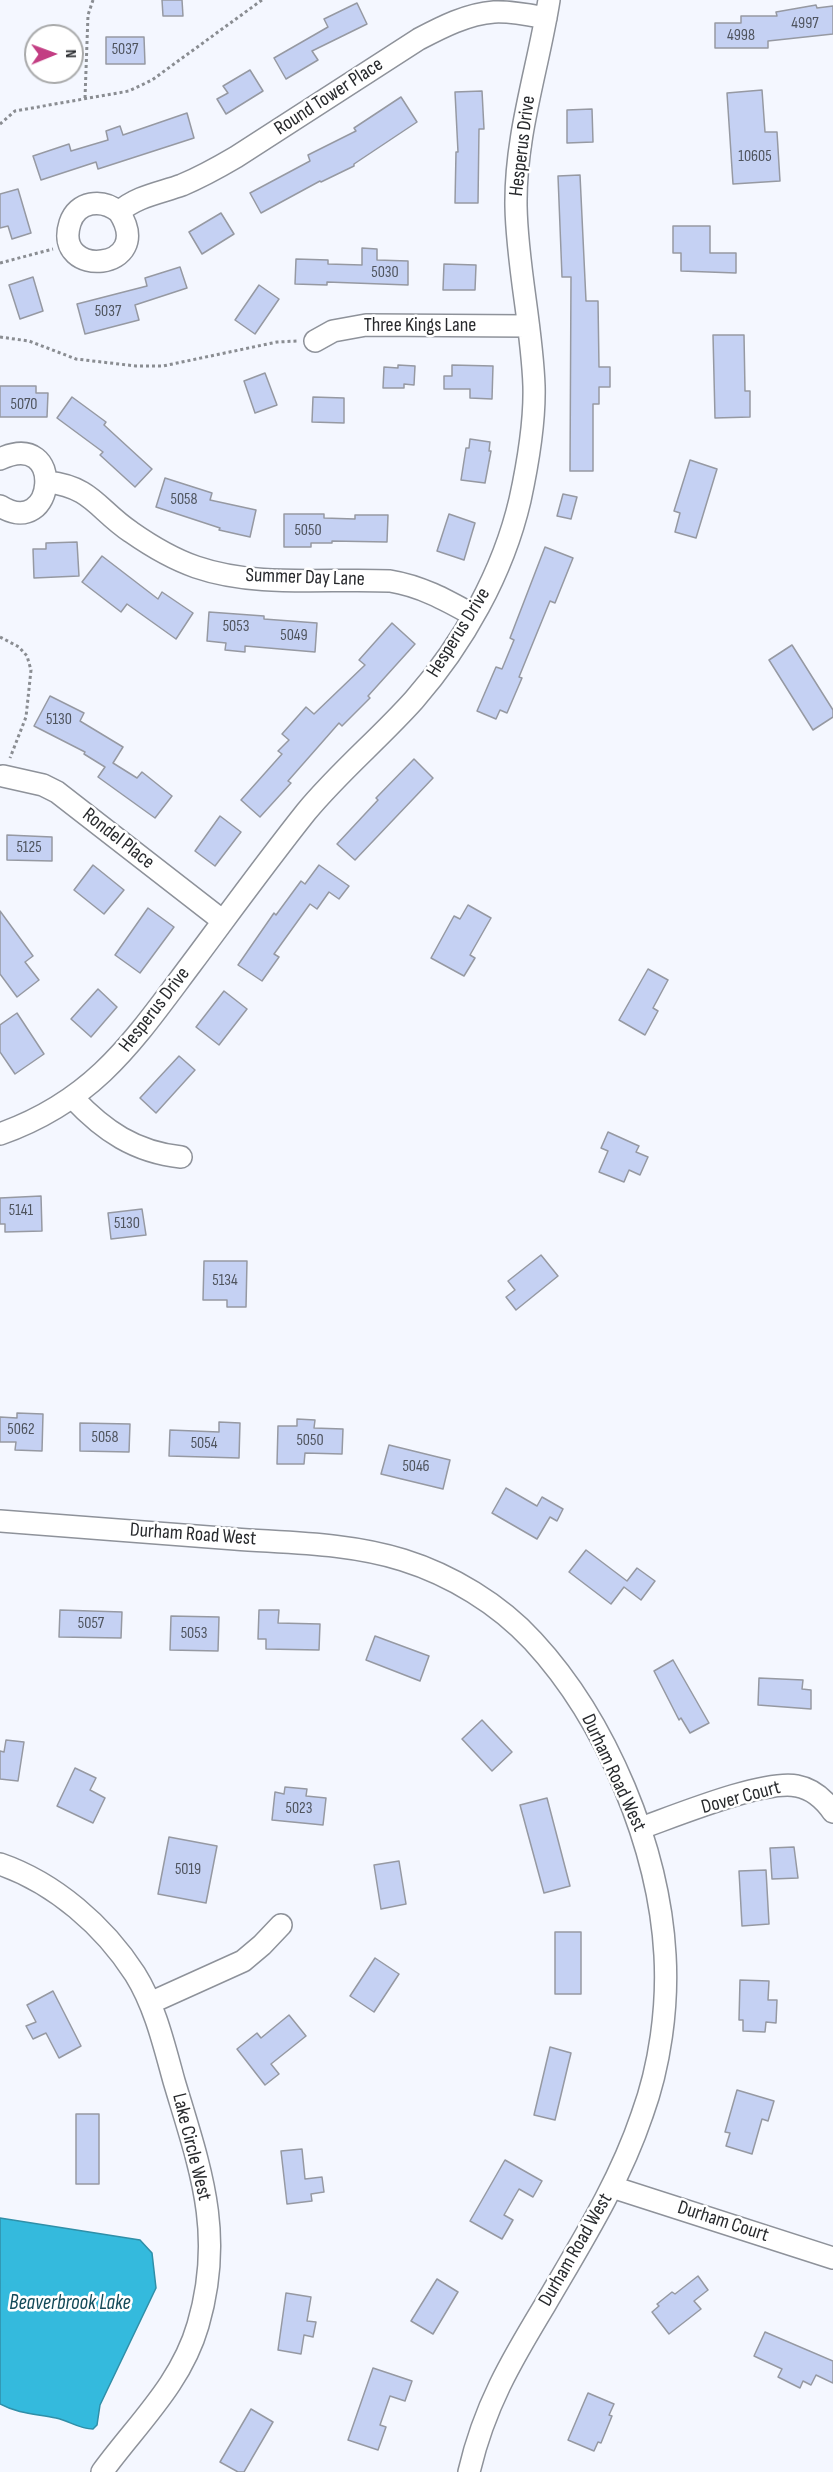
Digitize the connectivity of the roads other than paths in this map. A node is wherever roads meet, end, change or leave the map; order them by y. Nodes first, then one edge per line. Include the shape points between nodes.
1 (548, 9) edge
2 (119, 212) junction
3 (528, 326) junction
4 (315, 341) road end
5 (0, 459) edge
6 (48, 482) junction
7 (0, 506) edge
8 (473, 615) junction
9 (3, 777) road end
10 (224, 921) junction
11 (73, 1098) junction
12 (0, 1134) edge
13 (182, 1156) dead end
14 (0, 1521) edge
15 (833, 1812) edge
16 (641, 1828) junction
17 (0, 1864) edge
18 (281, 1925) dead end
19 (150, 2003) junction
20 (612, 2187) junction
21 (833, 2258) edge
22 (102, 2472) edge
23 (469, 2472) edge

1 - 2 street, Round Tower Place via 495,12 440,28 236,157 183,185 141,198
1 - 3 street, Hesperus Drive via 526,104 516,173 517,244
2 - 2 street via 104,204 80,208 71,218 68,230 74,252 90,262 111,260 121,251 127,237
3 - 4 street, Three Kings Lane via 366,325 333,331
3 - 8 street, Hesperus Drive via 534,389 528,461 511,535
5 - 6 street via 11,454 35,458
6 - 7 street via 44,498 32,509 20,512
6 - 8 street, Summer Day Lane via 84,492 130,532 196,567 256,579 390,581 434,594
8 - 10 street, Hesperus Drive via 437,673 308,810
9 - 10 street, Rondel Place via 44,785 57,792
10 - 11 street, Hesperus Drive via 137,1035 102,1074
11 - 12 street, Hesperus Drive via 42,1117
11 - 13 street via 94,1121 122,1140 152,1152
14 - 16 street, Durham Road West via 327,1545 402,1559 437,1572 472,1591 505,1616 532,1640 559,1673 608,1753
15 - 16 street, Dover Court via 809,1789 781,1785 747,1792
16 - 20 street, Durham Road West via 661,1918 665,1995 644,2110
17 - 19 street, Lake Circle West via 35,1880 93,1922 135,1975
18 - 19 street via 243,1961
19 - 22 street, Lake Circle West via 206,2198 210,2270 197,2327 174,2381
20 - 21 street, Durham Court
20 - 23 street, Durham Road West via 489,2404

